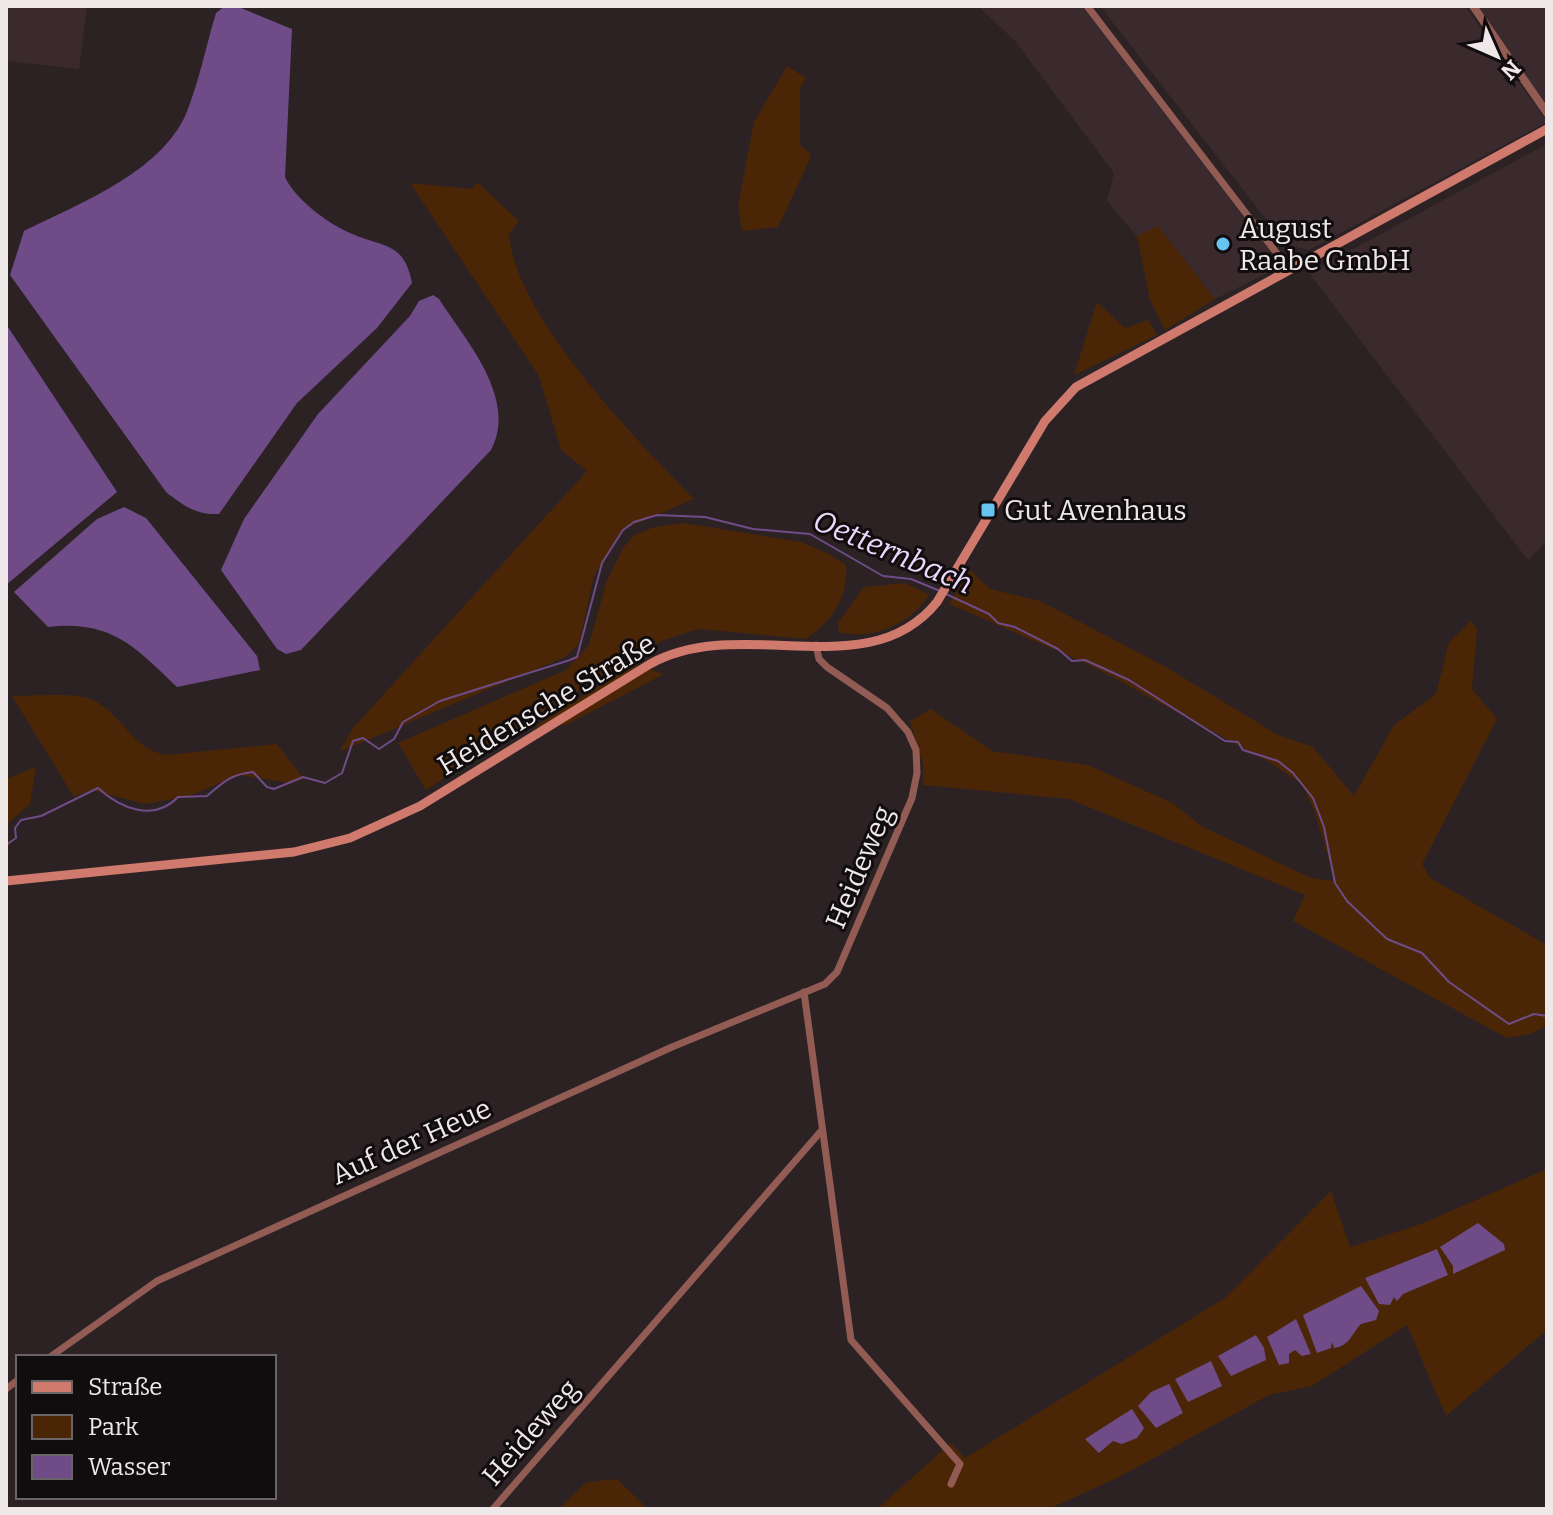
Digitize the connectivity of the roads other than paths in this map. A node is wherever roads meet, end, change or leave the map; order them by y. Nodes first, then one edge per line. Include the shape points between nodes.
1 (1087, 6) edge
2 (1473, 6) edge
3 (1547, 113) edge
4 (1547, 129) edge
5 (1288, 268) junction
6 (816, 645) junction
7 (6, 881) edge
8 (804, 992) junction
9 (822, 1130) junction
10 (53, 1355) edge
11 (951, 1484) dead end
12 (493, 1509) edge

1 - 5 street
2 - 3 street
4 - 5 main road, Heidensche Straße
5 - 6 main road, Heidensche Straße via 1091,376 1064,397 924,619 875,644
6 - 7 main road, Heidensche Straße via 698,645 662,657 420,806 324,846
6 - 8 street, Heideweg via 827,667 887,708 908,732 917,773 908,809 837,972 825,984
8 - 9 street
8 - 10 street, Auf der Heue via 157,1281
9 - 11 street via 851,1340 960,1464
9 - 12 street, Heideweg

